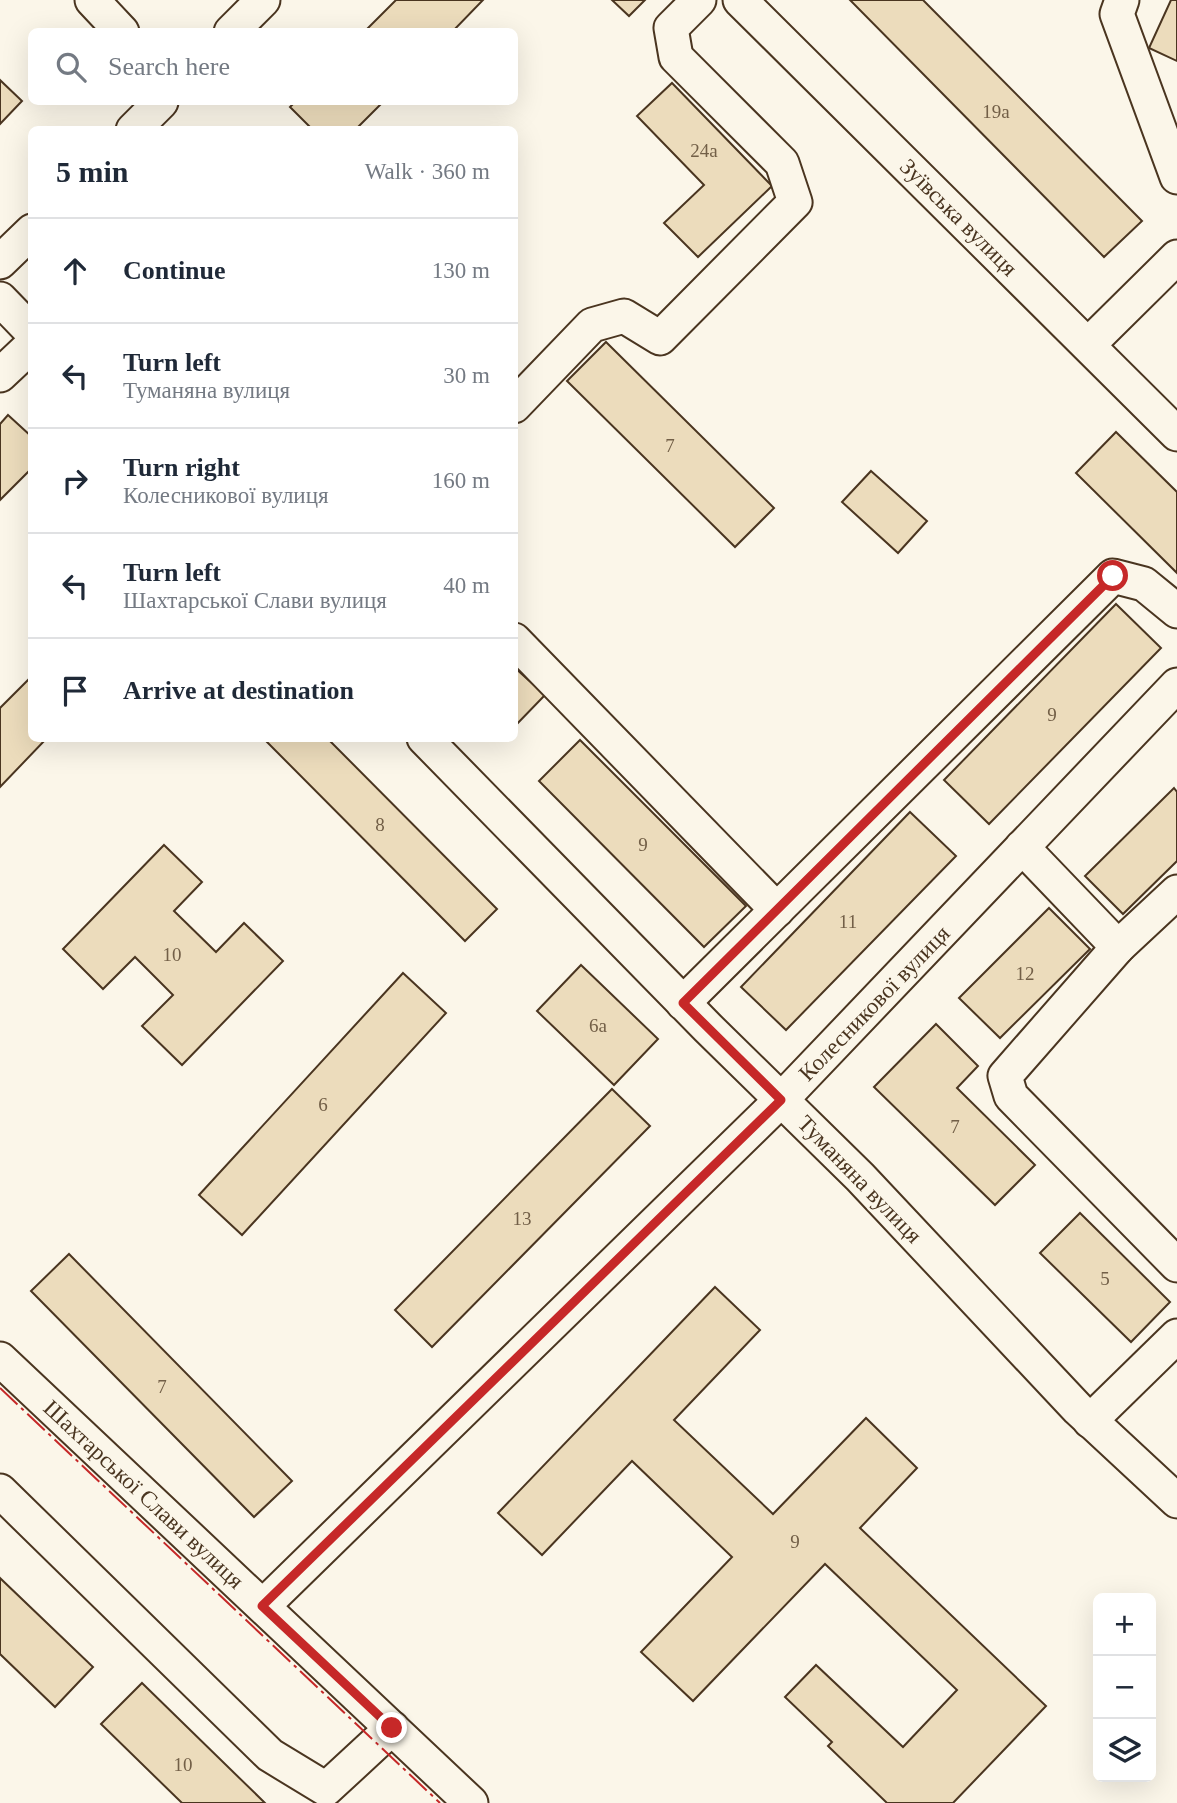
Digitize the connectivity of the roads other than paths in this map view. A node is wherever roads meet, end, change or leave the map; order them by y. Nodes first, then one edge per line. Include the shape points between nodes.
1 (92, 0) edge
2 (263, 0) edge
3 (699, 0) edge
4 (740, 0) edge
5 (1122, 0) edge
6 (118, 28) edge
7 (235, 28) edge
8 (158, 105) edge
9 (137, 126) edge
10 (1177, 177) edge
11 (28, 235) edge
12 (1177, 257) edge
13 (0, 262) edge
14 (0, 299) edge
15 (28, 328) edge
16 (1088, 345) junction
17 (28, 349) edge
18 (0, 375) edge
19 (518, 402) edge
20 (1177, 435) edge
21 (1177, 611) edge
22 (518, 644) edge
23 (1177, 685) edge
24 (428, 742) edge
25 (1022, 847) junction
26 (1177, 892) edge
27 (777, 910) junction
28 (1118, 947) junction
29 (683, 1003) junction
30 (781, 1100) junction
31 (1177, 1265) edge
32 (1177, 1336) edge
33 (0, 1359) edge
34 (1090, 1421) junction
35 (0, 1492) edge
36 (1177, 1501) edge
37 (262, 1606) junction
38 (392, 1728) junction
39 (325, 1796) edge
40 (471, 1803) edge

1 - 6 street
2 - 7 street
3 - 19 street via 671,28 676,57 782,163 795,202 660,338 624,316 592,326
4 - 16 street, Зуївська вулиця
5 - 10 street via 1117,14
8 - 9 street
11 - 13 street
12 - 16 street
14 - 15 street
16 - 20 street, Зуївська вулиця
17 - 18 street
21 - 27 street via 1144,584 1113,576
22 - 27 street
23 - 25 street, Колесникової вулиця
24 - 29 street, Туманяна вулиця
25 - 28 street
25 - 30 street, Колесникової вулиця
26 - 28 street
27 - 29 street
28 - 31 street via 1005,1076 1011,1096
29 - 30 street, Туманяна вулиця
30 - 34 street, Туманяна вулиця via 860,1177
30 - 37 street, Колесникової вулиця
32 - 34 street
33 - 37 street, Шахтарської Слави вулиця
34 - 36 street, Туманяна вулиця
35 - 39 street via 270,1755
37 - 38 street, Шахтарської Слави вулиця
38 - 39 street
38 - 40 street, Шахтарської Слави вулиця

